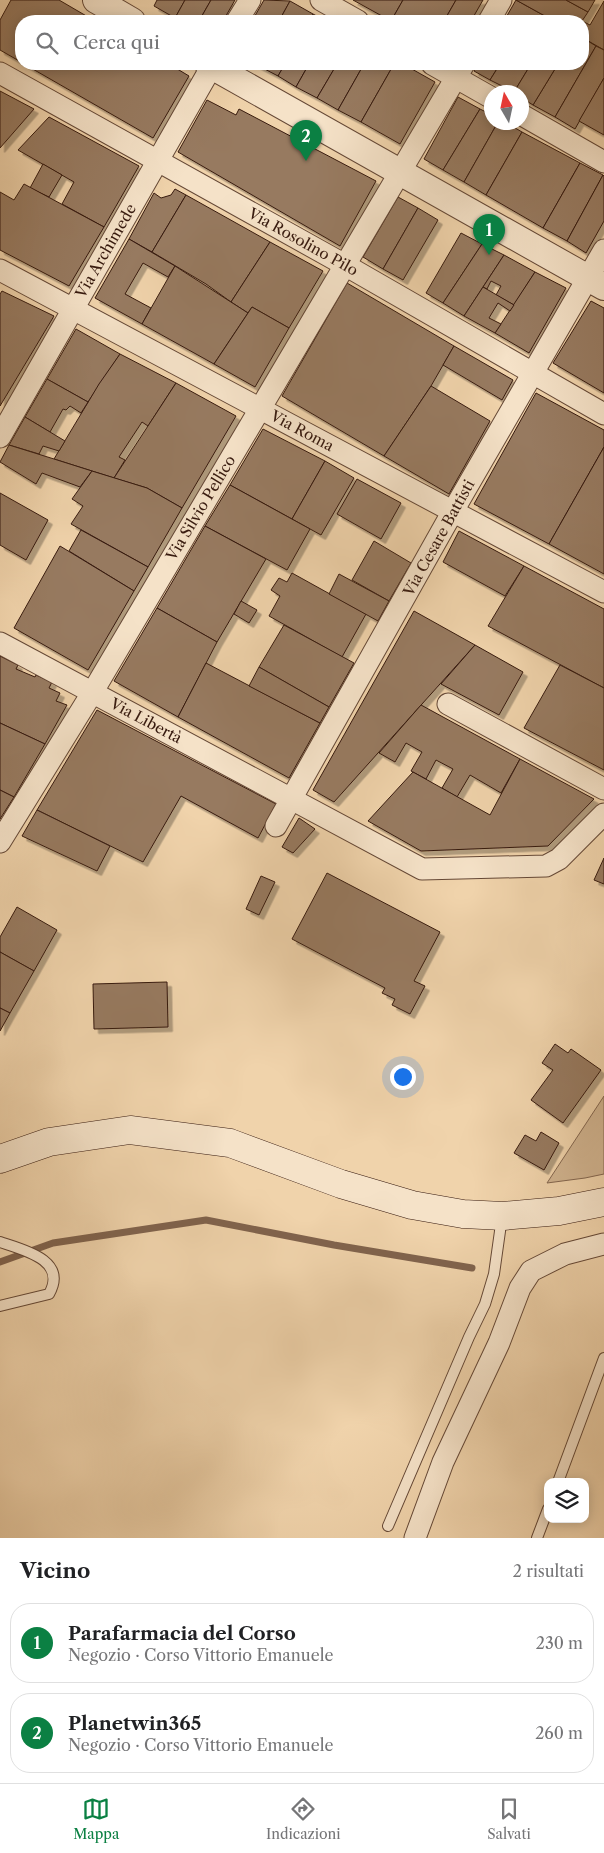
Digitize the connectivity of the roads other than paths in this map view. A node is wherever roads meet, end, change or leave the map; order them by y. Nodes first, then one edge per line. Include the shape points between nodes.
1 (96, 0) edge
2 (250, 0) edge
3 (321, 0) edge
4 (501, 0) edge
5 (122, 15) edge
6 (241, 15) edge
7 (347, 15) edge
8 (492, 15) edge
9 (208, 70) edge
10 (222, 70) edge
11 (460, 71) edge
12 (0, 73) edge
13 (484, 91) edge
14 (529, 119) edge
15 (158, 161) junction
16 (604, 162) edge
17 (400, 172) junction
18 (604, 250) edge
19 (345, 265) junction
20 (0, 270) edge
21 (596, 283) edge
22 (73, 309) junction
23 (532, 373) junction
24 (260, 409) junction
25 (604, 414) edge
26 (0, 437) edge
27 (453, 511) junction
28 (604, 592) edge
29 (0, 643) edge
30 (92, 693) junction
31 (448, 704) dead end
32 (604, 789) edge
33 (292, 799) junction
34 (604, 814) edge
35 (276, 826) dead end
36 (0, 842) edge
37 (0, 1158) edge
38 (604, 1202) edge
39 (502, 1216) junction
40 (0, 1242) edge
41 (604, 1244) edge
42 (0, 1306) edge
43 (604, 1358) edge
44 (559, 1478) edge
45 (544, 1520) edge
46 (388, 1526) dead end
47 (416, 1538) edge
48 (537, 1538) edge

1 - 5 street
2 - 6 street
3 - 7 street
4 - 8 street
9 - 15 street, Via Archimede
10 - 17 street
11 - 13 street
11 - 17 street, Via Silvio Pellico
12 - 15 street, Via Rosolino Pilo
14 - 16 street
15 - 19 street, Via Rosolino Pilo
15 - 22 street, Via Archimede
17 - 19 street, Via Silvio Pellico
17 - 21 street
18 - 21 street, Via Cesare Battisti
19 - 23 street, Via Rosolino Pilo
19 - 24 street, Via Silvio Pellico
20 - 22 street, Via Roma
21 - 23 street, Via Cesare Battisti
22 - 24 street, Via Roma
22 - 26 street, Via Archimede
23 - 25 street, Via Rosolino Pilo
23 - 27 street, Via Cesare Battisti
24 - 27 street, Via Roma
24 - 30 street, Via Silvio Pellico
27 - 28 street, Via Roma
27 - 33 street, Via Cesare Battisti
29 - 30 street, Via Libertà
30 - 33 street, Via Libertà
30 - 36 street, Via Silvio Pellico
31 - 32 street
33 - 34 street, Via Libertà via 422,869 546,866 559,859
33 - 35 street, Via Cesare Battisti
37 - 39 main road via 49,1142 130,1130 230,1143 341,1184 412,1205 463,1214
38 - 39 main road via 560,1211
39 - 46 lane via 494,1274 486,1304
40 - 42 lane via 44,1259 54,1272 55,1284 49,1294
41 - 47 street via 565,1254 531,1271 520,1288 499,1343 443,1462
43 - 44 lane
45 - 48 lane

